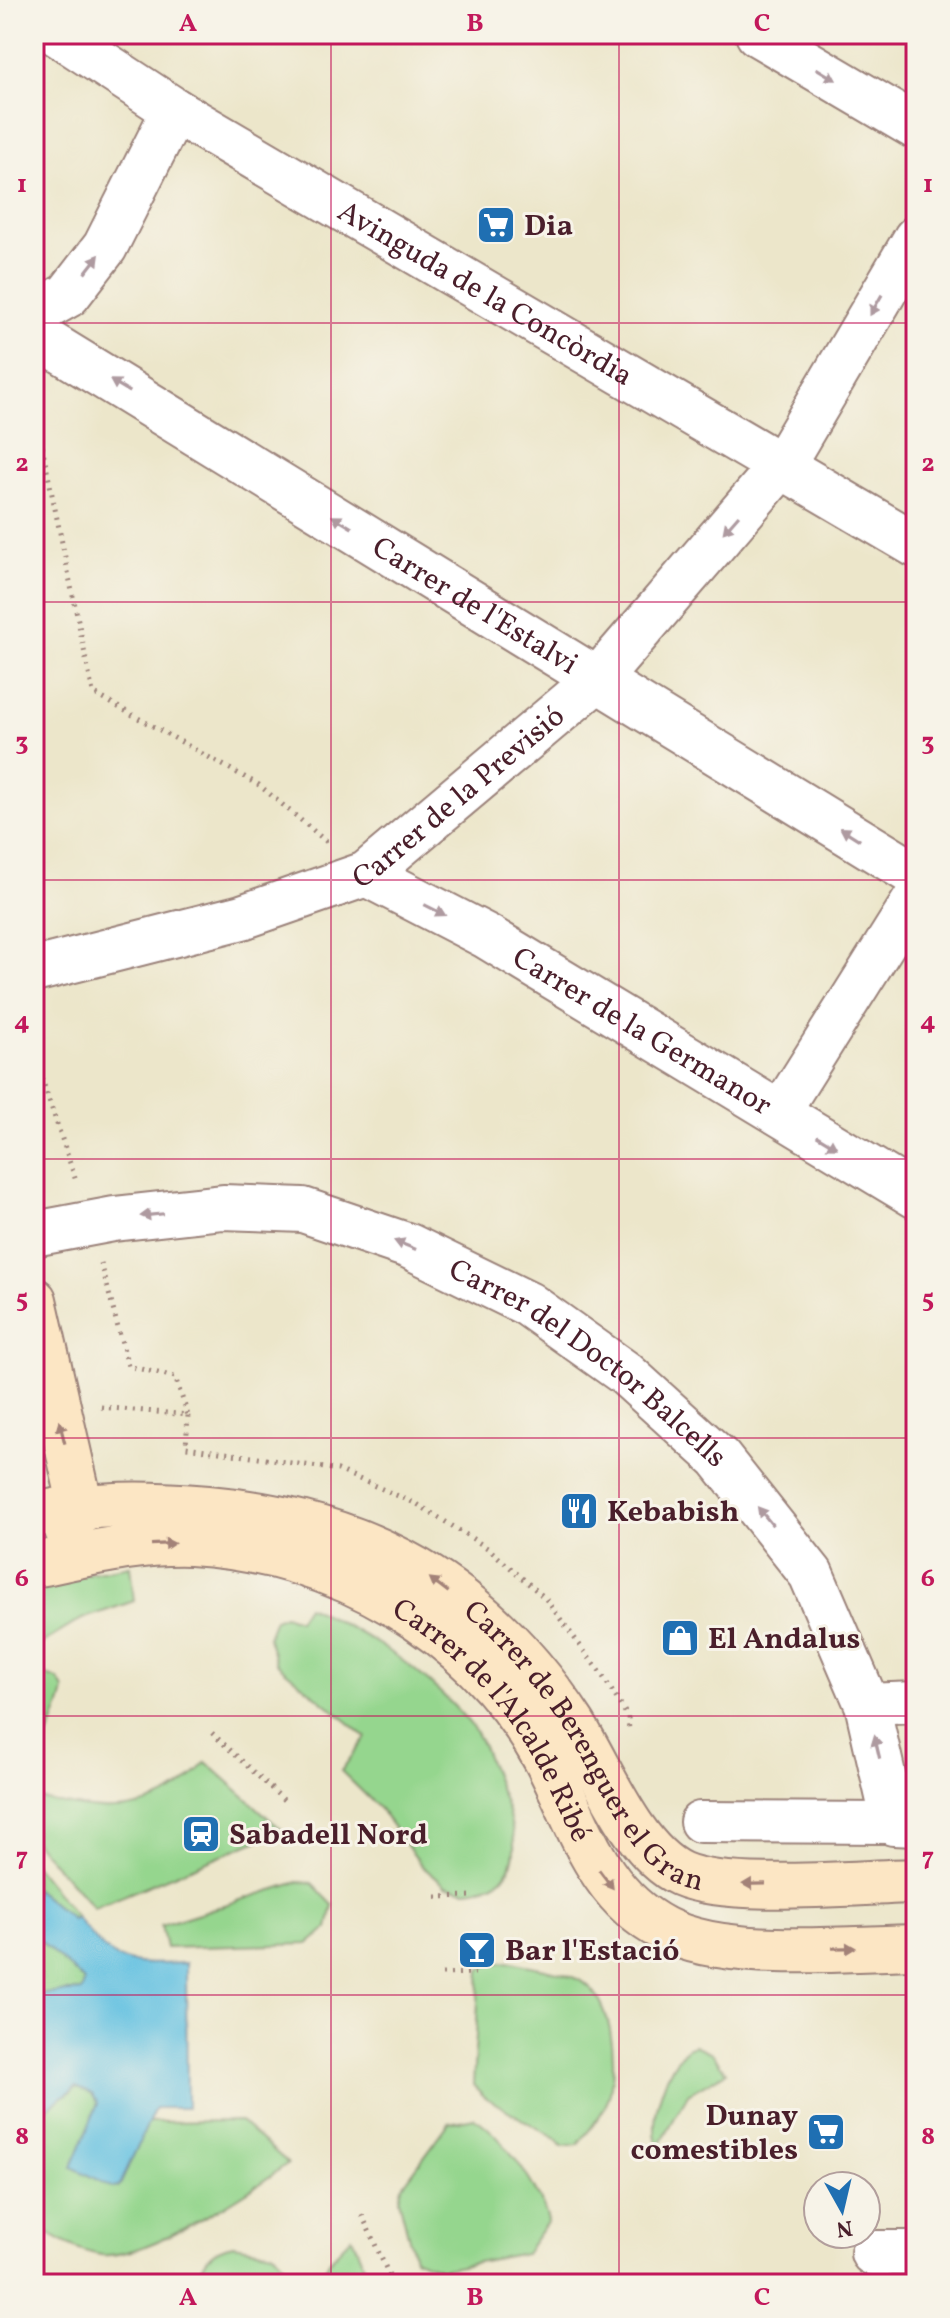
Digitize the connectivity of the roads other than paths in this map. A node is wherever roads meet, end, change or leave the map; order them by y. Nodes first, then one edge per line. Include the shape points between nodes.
1 (58, 34) edge
2 (758, 34) edge
3 (174, 110) junction
4 (916, 127) edge
5 (916, 238) edge
6 (34, 314) edge
7 (34, 334) edge
8 (782, 465) junction
9 (916, 545) edge
10 (599, 678) junction
11 (366, 874) junction
12 (916, 875) edge
13 (916, 895) edge
14 (34, 970) edge
15 (779, 1113) junction
16 (916, 1196) edge
17 (34, 1234) edge
18 (34, 1300) edge
19 (81, 1507) junction
20 (34, 1515) edge
21 (34, 1564) edge
22 (916, 1702) edge
23 (867, 1704) junction
24 (700, 1822) dead end
25 (905, 1824) edge
26 (916, 1881) edge
27 (916, 1947) edge
28 (873, 2253) dead end
29 (916, 2253) edge

1 - 3 street, Avinguda de la Concòrdia
2 -> 4 street
6 -> 3 street via 68,295 105,247
3 - 8 street, Avinguda de la Concòrdia
5 -> 8 street, Carrer de la Previsió
10 -> 7 street, Carrer de l'Estalvi
8 - 9 street, Avinguda de la Concòrdia
8 -> 10 street, Carrer de la Previsió
10 - 11 street, Carrer de la Previsió
12 -> 10 street, Carrer de l'Estalvi
11 - 14 street, Carrer de la Previsió via 242,917
11 -> 15 street, Carrer de la Germanor via 486,936
13 - 15 street
15 -> 16 street, Carrer de la Germanor
23 -> 17 street, Carrer del Doctor Balcells via 811,1574 719,1458 625,1373 528,1304 409,1246 303,1210 223,1207
19 -> 18 main road
19 - 20 main road, Carrer de Berenguer el Gran
19 - 21 main road via 55,1546
26 -> 19 main road, Carrer de Berenguer el Gran via 743,1885 681,1874 654,1854 634,1828 545,1685 512,1646 430,1577 378,1547 278,1516 129,1503
21 -> 27 main road, Carrer de l'Alcalde Ribé via 188,1543 267,1552 366,1587 460,1652 504,1697 546,1760 589,1855 628,1904 665,1930 707,1943 750,1948
22 - 23 street
25 -> 23 street, Carrer del Doctor Balcells
24 - 25 street
28 - 29 street

